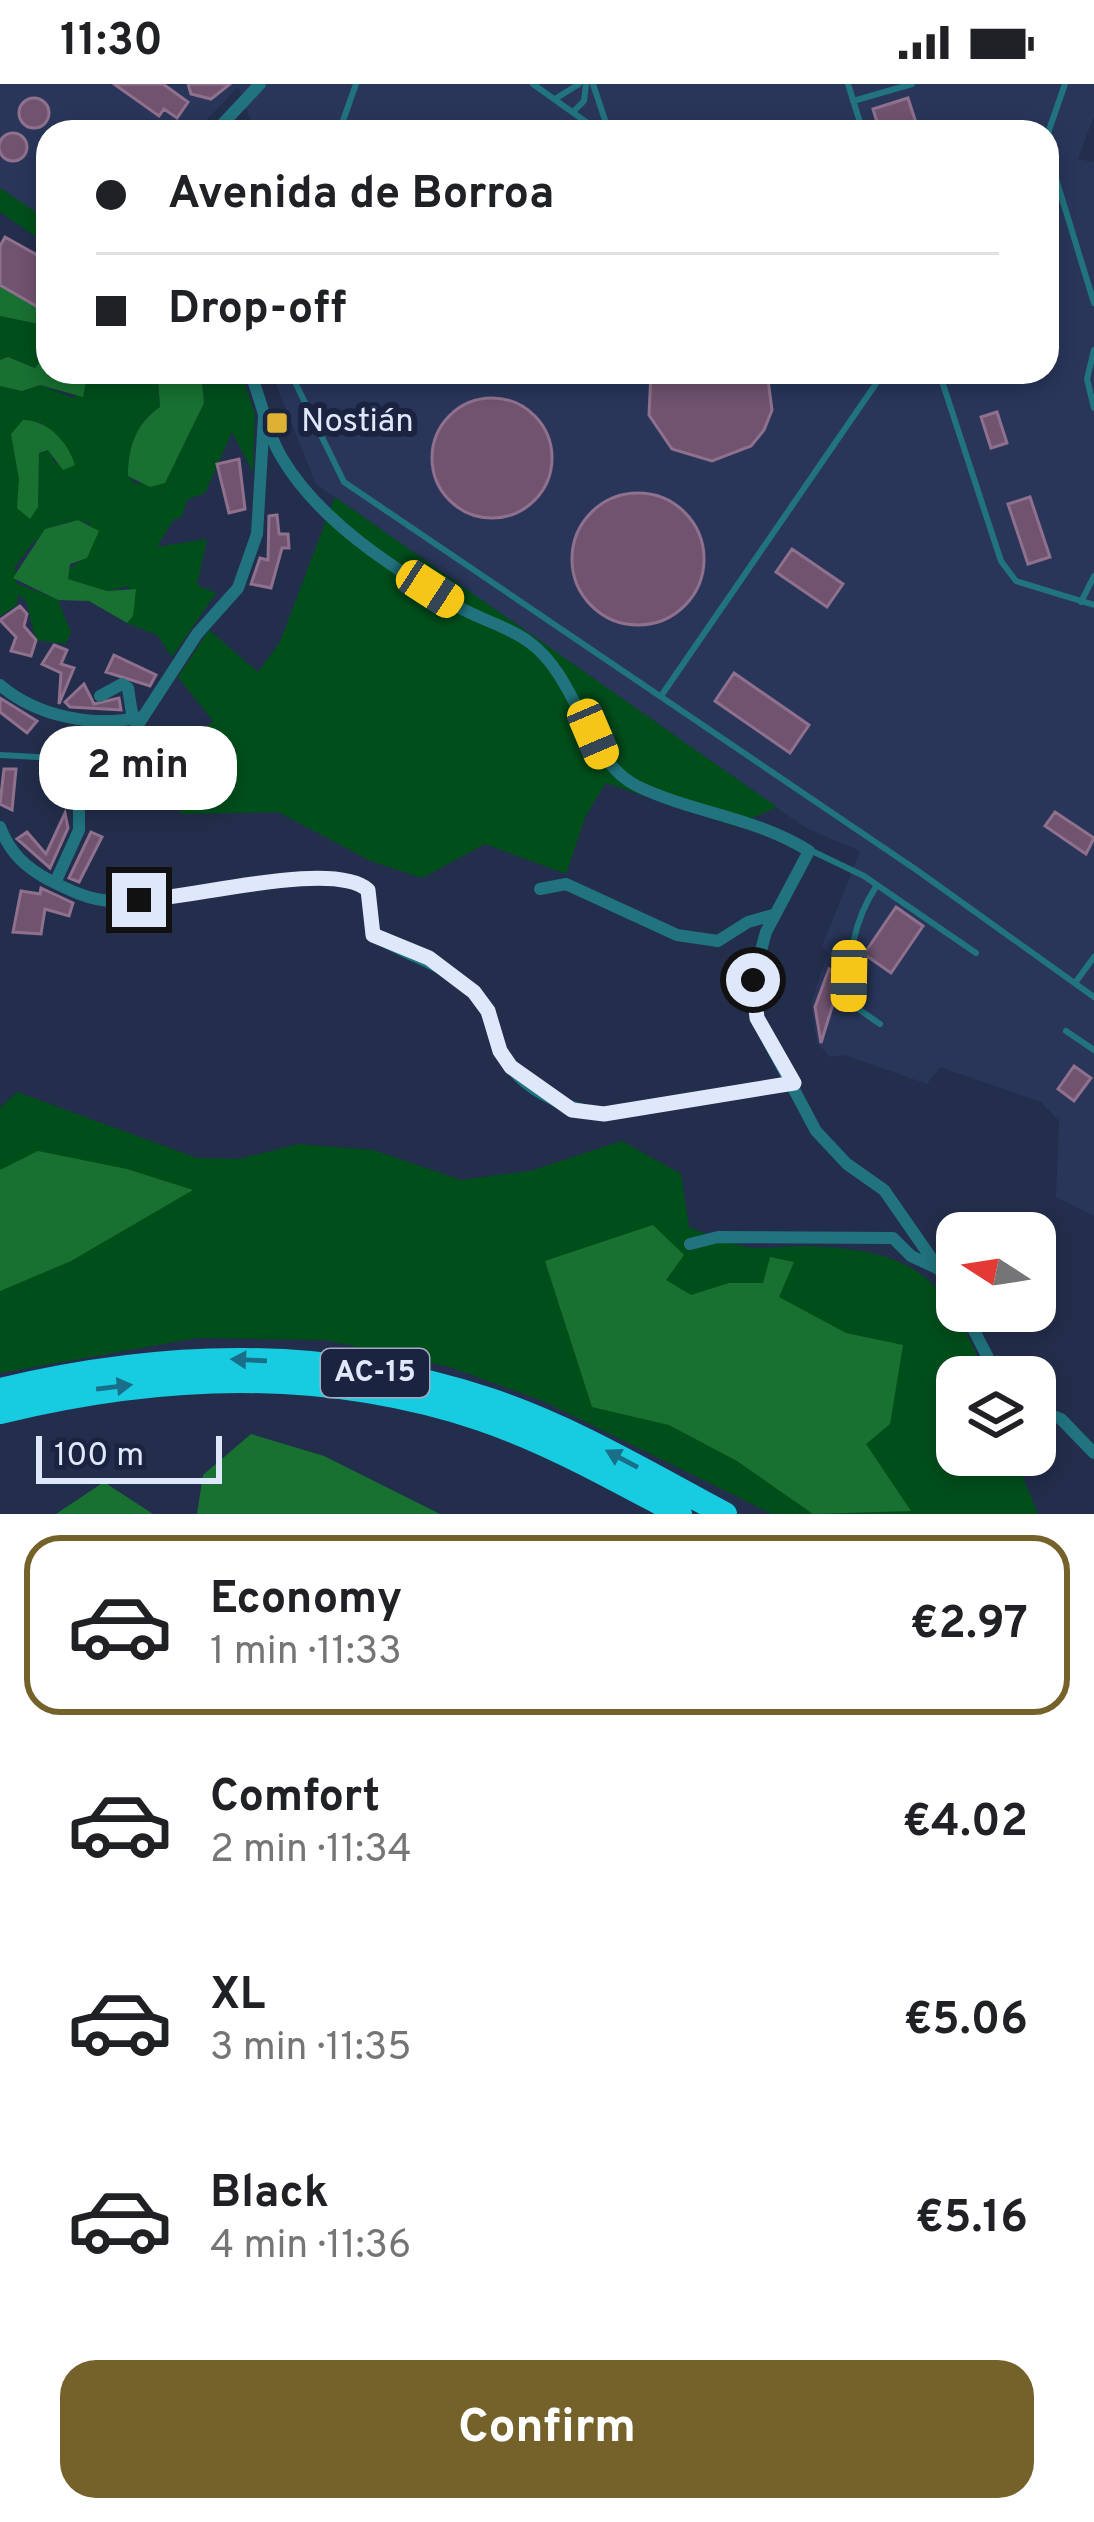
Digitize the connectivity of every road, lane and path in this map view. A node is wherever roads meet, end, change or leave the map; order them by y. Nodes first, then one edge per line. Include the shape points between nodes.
1 (260, 84) edge
2 (356, 84) edge
3 (533, 84) edge
4 (586, 84) edge
5 (848, 84) edge
6 (912, 84) edge
7 (1065, 84) edge
8 (555, 99) junction
9 (853, 101) junction
10 (573, 112) junction
11 (226, 120) edge
12 (343, 120) edge
13 (584, 120) edge
14 (603, 120) edge
15 (859, 120) edge
16 (1052, 120) edge
17 (1059, 191) edge
18 (1094, 303) edge
19 (1094, 350) edge
20 (255, 384) edge
21 (296, 384) edge
22 (876, 384) edge
23 (943, 384) edge
24 (1094, 408) edge
25 (265, 411) junction
26 (1094, 576) edge
27 (1081, 602) junction
28 (1094, 605) edge
29 (0, 685) edge
30 (100, 696) dead end
31 (661, 696) junction
32 (137, 718) junction
33 (0, 755) edge
34 (38, 758) dead end
35 (0, 827) edge
36 (808, 850) junction
37 (55, 883) junction
38 (878, 885) junction
39 (540, 889) dead end
40 (772, 915) junction
41 (976, 952) dead end
42 (1094, 957) edge
43 (1075, 983) junction
44 (1094, 997) edge
45 (880, 1024) dead end
46 (1066, 1031) dead end
47 (1094, 1048) edge
48 (794, 1083) junction
49 (690, 1244) dead end
50 (936, 1262) edge
51 (936, 1267) edge
52 (0, 1390) edge
53 (0, 1412) edge
54 (1056, 1417) edge
55 (1094, 1453) edge
56 (680, 1514) edge
57 (725, 1514) edge

1 - 11 street
2 - 12 lane
3 - 8 lane
4 - 8 lane
4 - 10 lane
4 - 14 lane
5 - 9 lane
6 - 9 lane
7 - 16 lane
8 - 10 lane
9 - 15 lane
10 - 13 lane
17 - 18 lane
19 - 24 lane via 1087,379
20 - 25 street
21 - 31 lane via 344,482
22 - 31 lane
23 - 27 lane via 1001,561 1016,581
25 - 32 street via 257,534 238,588
25 - 36 street via 295,478 345,528 459,608 531,643 580,705 605,762 637,786 748,820
26 - 27 lane
27 - 28 lane
29 - 32 street via 26,708
30 - 32 street via 122,684
31 - 43 lane
32 - 37 street via 84,781 80,830
33 - 34 lane
35 - 37 street via 14,853
36 - 38 lane
36 - 40 street
37 - 48 street via 109,901 210,895 276,881 362,884 373,935 429,958 474,992 511,1067 572,1110 604,1114
38 - 41 lane
38 - 45 lane via 849,951 848,1002
39 - 40 street via 566,884 677,935 718,941
40 - 48 street via 753,980 757,1018
42 - 43 lane
43 - 44 lane
46 - 47 lane
48 - 50 street via 816,1131 884,1190
49 - 51 street via 893,1238
57 -> 52 highway, AC-15 via 591,1442 427,1382 199,1357 94,1367
53 -> 56 highway, AC-15 via 98,1388 200,1378 315,1385 483,1420
54 - 55 street

